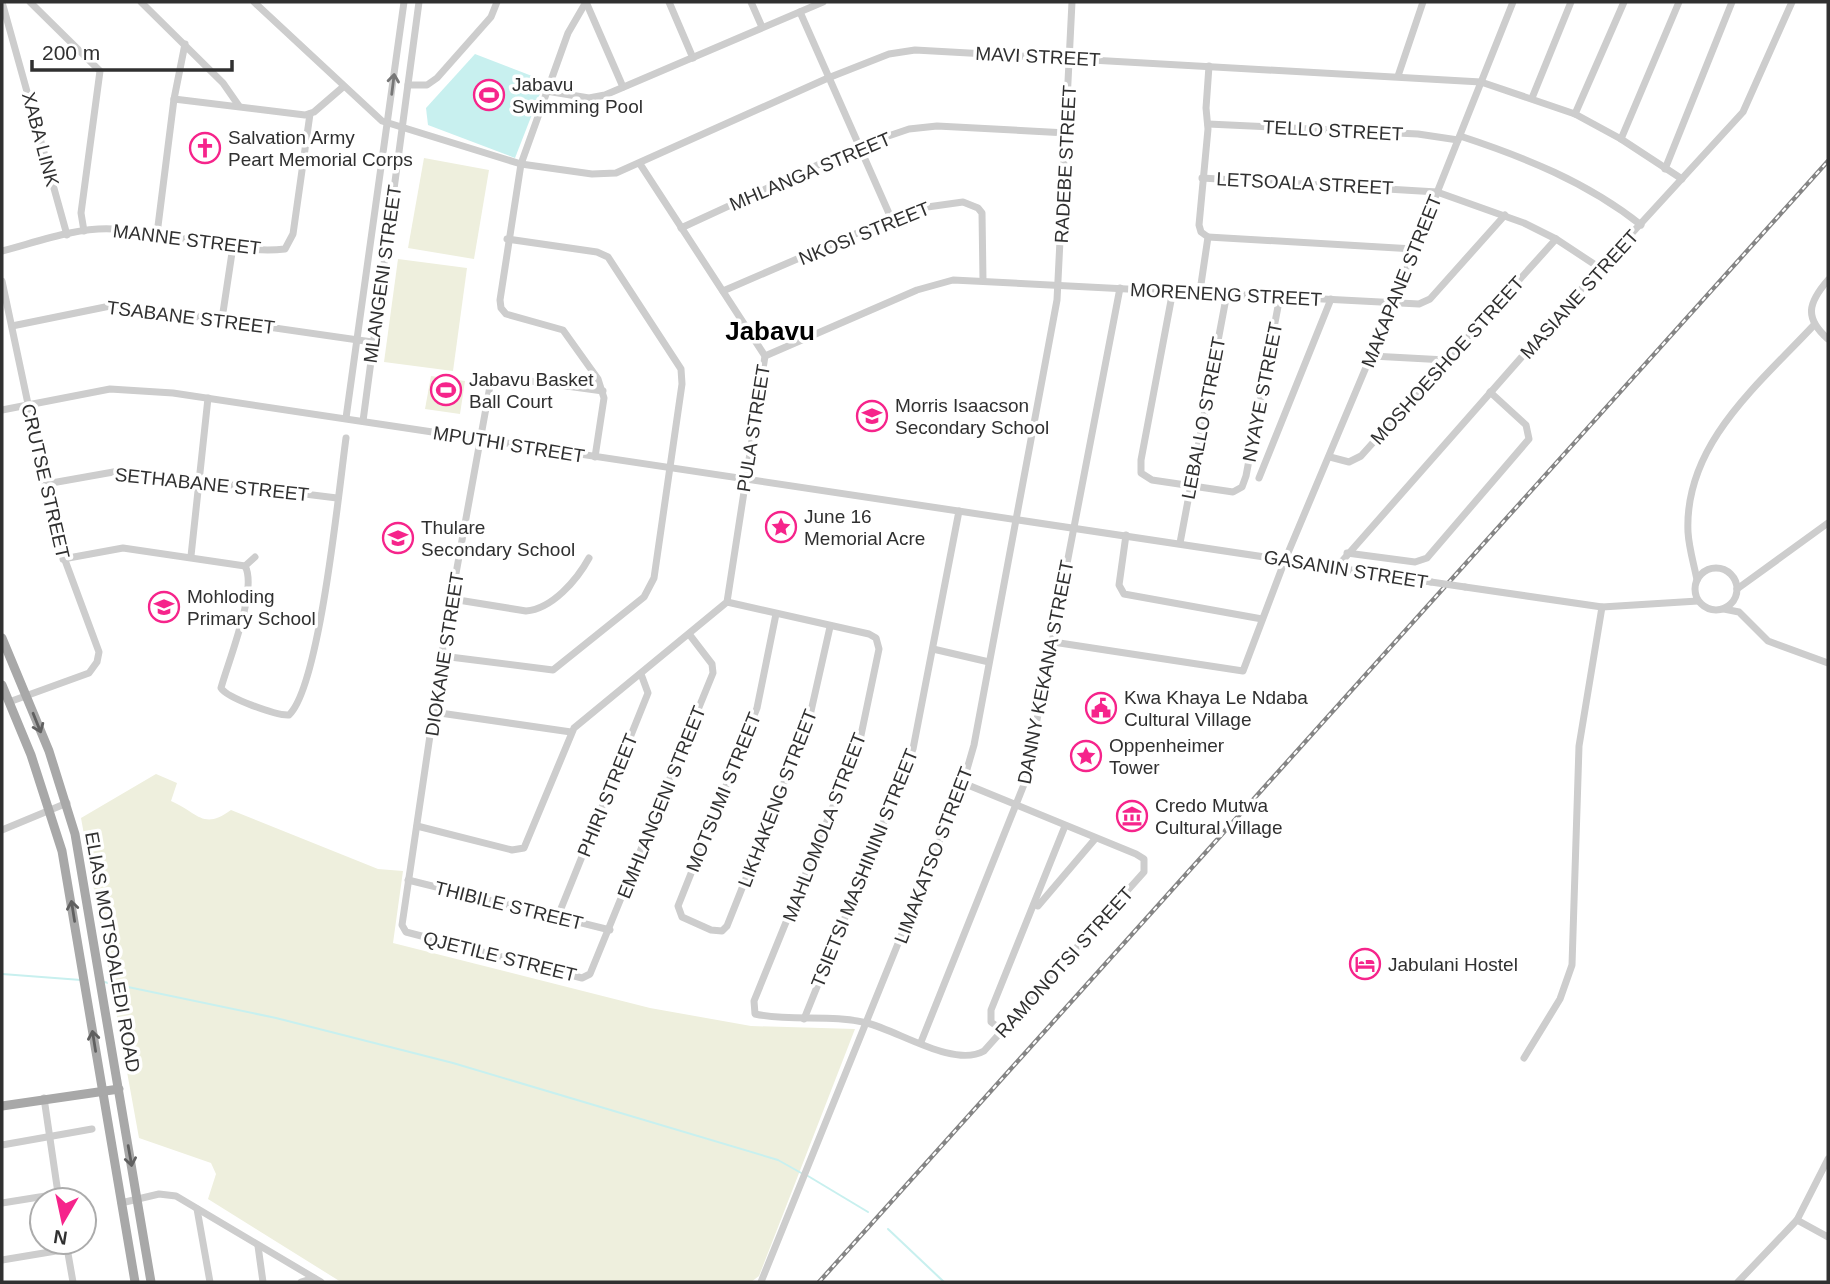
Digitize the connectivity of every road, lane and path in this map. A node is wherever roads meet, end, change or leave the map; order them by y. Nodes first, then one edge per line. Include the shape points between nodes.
1 (2, 2) edge
2 (30, 2) edge
3 (141, 2) edge
4 (254, 2) edge
5 (404, 2) edge
6 (419, 2) edge
7 (497, 2) edge
8 (586, 2) edge
9 (669, 2) edge
10 (751, 2) edge
11 (823, 2) edge
12 (1072, 2) edge
13 (1423, 2) edge
14 (1513, 2) edge
15 (1570, 2) edge
16 (1624, 2) edge
17 (1679, 2) edge
18 (1732, 2) edge
19 (1792, 2) edge
20 (800, 12) junction
21 (762, 27) junction
22 (185, 44) junction
23 (1070, 57) junction
24 (693, 58) junction
25 (1209, 66) junction
26 (1398, 76) junction
27 (828, 78) junction
28 (1481, 82) junction
29 (408, 85) junction
30 (343, 87) junction
31 (623, 87) junction
32 (546, 91) junction
33 (1532, 98) junction
34 (174, 99) junction
35 (239, 106) junction
36 (310, 114) junction
37 (1575, 114) junction
38 (388, 124) junction
39 (1208, 124) junction
40 (401, 128) junction
41 (1067, 133) junction
42 (1459, 138) junction
43 (1621, 139) junction
44 (859, 146) junction
45 (1205, 163) junction
46 (521, 164) junction
47 (640, 164) junction
48 (1665, 169) junction
49 (1202, 178) junction
50 (1211, 179) junction
51 (1682, 180) junction
52 (1437, 191) junction
53 (1505, 215) junction
54 (891, 218) junction
55 (1641, 225) junction
56 (681, 228) junction
57 (84, 231) junction
58 (157, 234) junction
59 (67, 235) junction
60 (1208, 237) junction
61 (508, 239) junction
62 (1556, 239) junction
63 (233, 246) junction
64 (1414, 249) junction
65 (2, 251) edge
66 (1600, 268) junction
67 (983, 280) junction
68 (1828, 280) edge
69 (2, 281) edge
70 (1059, 284) junction
71 (1120, 288) junction
72 (1173, 290) junction
73 (723, 291) junction
74 (1200, 291) junction
75 (1227, 293) junction
76 (1280, 296) junction
77 (1331, 299) junction
78 (1393, 303) junction
79 (222, 319) junction
80 (1814, 325) junction
81 (12, 326) junction
82 (357, 339) junction
83 (1828, 339) edge
84 (372, 342) junction
85 (765, 356) junction
86 (1372, 356) junction
87 (1446, 360) junction
88 (603, 391) junction
89 (1490, 392) junction
90 (208, 398) junction
91 (29, 405) junction
92 (2, 410) edge
93 (346, 418) junction
94 (363, 421) junction
95 (346, 438) dead end
96 (480, 440) junction
97 (595, 457) junction
98 (1330, 457) junction
99 (1266, 459) junction
100 (1249, 462) junction
101 (670, 468) junction
102 (1259, 478) dead end
103 (746, 479) junction
104 (201, 480) junction
105 (46, 484) junction
106 (1191, 486) junction
107 (337, 498) junction
108 (959, 511) junction
109 (1016, 519) junction
110 (1828, 523) edge
111 (1074, 527) junction
112 (1126, 536) junction
113 (1180, 543) junction
114 (1347, 553) junction
115 (1691, 555) junction
116 (191, 556) junction
117 (255, 558) dead end
118 (589, 558) dead end
119 (63, 559) junction
120 (1285, 560) junction
121 (245, 566) junction
122 (1336, 568) junction
123 (1707, 570) junction
124 (1758, 573) junction
125 (1734, 577) junction
126 (1696, 584) junction
127 (1737, 592) junction
128 (452, 599) junction
129 (1677, 600) junction
130 (1698, 601) junction
131 (727, 602) junction
132 (1602, 607) junction
133 (1724, 609) junction
134 (776, 614) junction
135 (1262, 619) junction
136 (1747, 619) junction
137 (830, 627) junction
138 (689, 634) junction
139 (2, 638) edge
140 (1053, 642) junction
141 (933, 649) junction
142 (442, 656) junction
143 (989, 662) junction
144 (1828, 663) edge
145 (641, 674) junction
146 (2, 685) edge
147 (26, 695) junction
148 (9, 702) junction
149 (433, 712) junction
150 (571, 732) junction
151 (963, 783) junction
152 (67, 803) junction
153 (1017, 806) junction
154 (50, 811) junction
155 (417, 826) junction
156 (1065, 826) junction
157 (2, 830) edge
158 (1095, 839) junction
159 (408, 880) junction
160 (1034, 905) junction
161 (558, 916) junction
162 (727, 926) joint
163 (610, 930) junction
164 (409, 934) joint
165 (590, 974) joint
166 (804, 1019) junction
167 (866, 1023) junction
168 (1002, 1030) junction
169 (921, 1042) junction
170 (1524, 1058) dead end
171 (119, 1089) junction
172 (102, 1091) junction
173 (44, 1098) junction
174 (2, 1106) edge
175 (92, 1129) dead end
176 (49, 1137) junction
177 (2, 1145) edge
178 (1828, 1159) edge
179 (56, 1186) edge
180 (138, 1198) junction
181 (28, 1200) edge
182 (2, 1203) edge
183 (121, 1203) junction
184 (197, 1209) junction
185 (1797, 1220) junction
186 (1828, 1237) edge
187 (258, 1246) junction
188 (28, 1254) edge
189 (69, 1256) edge
190 (2, 1260) edge
191 (317, 1280) edge
192 (74, 1282) edge
193 (135, 1282) edge
194 (151, 1282) edge
195 (210, 1282) edge
196 (263, 1282) edge
197 (302, 1282) edge
198 (761, 1282) edge
199 (1738, 1282) edge

1 - 59 street, XABA LINK
2 - 57 street via 101,74 81,213
3 - 22 street
4 - 30 street, MAVI STREET
38 -> 5 street, MLANGENI STREET
6 - 29 street, MLANGENI STREET
7 - 29 street via 485,25 437,78 427,85
8 - 31 street
8 - 32 street via 568,33
9 - 24 street
10 - 21 street
11 - 20 street
12 - 23 street, RADEBE STREET
13 - 26 street
14 - 28 street, MAKAPANE STREET
15 - 33 street
16 - 37 street
17 - 43 street
18 - 48 street
19 - 51 street, MASIANE STREET via 1743,112
20 - 21 street
20 - 27 street
21 - 24 street
22 - 34 street
22 - 35 street
23 - 25 street, MAVI STREET
23 - 27 street, MAVI STREET via 901,51
23 - 41 street, RADEBE STREET
24 - 31 street
25 - 26 street, MAVI STREET
25 - 39 street
26 - 28 street, MAVI STREET
27 - 44 street
27 - 47 street, MAVI STREET
28 - 33 street, MAVI STREET
28 - 42 street, MAKAPANE STREET
29 - 40 street, MLANGENI STREET
30 - 36 street
30 - 38 street, MAVI STREET
31 - 32 street via 589,98
32 - 46 street
33 - 37 street, MAVI STREET
34 - 35 street
34 - 58 street
35 - 36 street
36 - 63 street, MANNE STREET via 289,246 278,250
37 - 43 street, MAVI STREET
38 - 40 street, MAVI STREET
38 - 82 street, MLANGENI STREET
39 - 42 street, TELLO STREET
39 - 45 street
40 - 46 street, MAVI STREET
40 - 84 street, MLANGENI STREET
41 - 44 street, MHLANGA STREET via 927,126
41 - 70 street, RADEBE STREET
42 - 52 street, MAKAPANE STREET
42 - 55 street, TELLO STREET via 1522,158 1578,183
43 - 48 street, MAVI STREET
44 - 54 street
44 - 56 street, MHLANGA STREET
45 - 49 street
45 - 50 street
46 - 47 street, MAVI STREET via 604,175
46 - 61 street
47 - 56 street, PULA STREET
48 - 51 street, MAVI STREET
49 - 50 street, LETSOALA STREET
49 - 60 street via 1199,228
50 - 52 street, LETSOALA STREET
51 - 55 street, MASIANE STREET
52 - 53 street, LETSOALA STREET
52 - 64 street, MAKAPANE STREET
53 - 62 street, LETSOALA STREET
53 - 78 street, MORENENG STREET via 1426,302
54 - 67 street, NKOSI STREET via 939,203 962,202 978,208 985,227
54 - 73 street, NKOSI STREET
55 - 66 street, MASIANE STREET
56 - 73 street, PULA STREET
57 - 58 street, MANNE STREET
57 - 59 street, MANNE STREET
58 - 63 street, MANNE STREET
59 - 65 street, MANNE STREET
60 - 64 street
60 - 74 street
61 - 88 street via 502,312 563,330
61 - 101 street via 597,252 612,262 681,369
62 - 66 street, LETSOALA STREET
62 - 87 street, MOSHOESHOE STREET
63 - 79 street
64 - 78 street, MAKAPANE STREET
66 - 89 street, MASIANE STREET
67 - 70 street, MORENENG STREET
67 - 85 street, MORENENG STREET via 931,284
68 - 80 street via 1813,302
69 - 81 street, CRUTSE STREET
70 - 71 street, MORENENG STREET
70 - 109 street, LIMAKATSO STREET
71 - 72 street, MORENENG STREET
71 - 111 street, DANNY KEKANA STREET
72 - 74 street, MORENENG STREET
72 - 106 street via 1141,460 1143,477
73 - 85 street, PULA STREET
74 - 75 street, MORENENG STREET
75 - 76 street, MORENENG STREET
75 - 106 street, LEBALLO STREET
76 - 77 street, MORENENG STREET
76 - 100 street, NYAYE STREET
77 - 78 street, MORENENG STREET
77 - 99 street
78 - 86 street, MAKAPANE STREET
79 - 81 street, TSABANE STREET via 106,305
79 - 82 street, TSABANE STREET
80 - 83 street
80 - 115 street via 1710,442 1690,501
81 - 91 street, CRUTSE STREET
82 - 84 street, TSABANE STREET
82 - 93 street, MLANGENI STREET
84 - 94 street, MLANGENI STREET
85 - 103 street, PULA STREET
86 - 87 street
86 - 98 street, MAKAPANE STREET
87 - 98 street, MOSHOESHOE STREET via 1357,459 1349,462
88 - 96 street, DIOKANE STREET via 499,378 488,392
88 - 97 street
89 - 114 street, MASIANE STREET
89 - 114 street via 1526,425 1529,439 1427,558 1415,562
90 - 91 street, MPUTHI STREET via 110,390
90 - 93 street, MPUTHI STREET
90 - 104 street
91 - 92 street, MPUTHI STREET
91 - 105 street, CRUTSE STREET
93 - 94 street, MPUTHI STREET
94 - 96 street, MPUTHI STREET
95 - 107 street
96 - 97 street, MPUTHI STREET
96 - 128 street, DIOKANE STREET
97 - 101 street, MPUTHI STREET
98 - 120 street, MAKAPANE STREET
99 - 100 street
99 - 102 street
100 - 106 street, NYAYE STREET via 1242,487 1233,492
101 - 103 street, MPUTHI STREET
101 - 142 street via 654,578 644,597 553,670
103 - 108 street, MPUTHI STREET
103 - 131 street, PULA STREET
104 - 105 street, SETHABANE STREET via 118,471
104 - 107 street, SETHABANE STREET
104 - 116 street
105 - 119 street, CRUTSE STREET
106 - 113 street, LEBALLO STREET
107 - 121 street via 314,655 294,710 286,715 225,694 222,688 240,629 248,579
108 - 109 street, MPUTHI STREET
108 - 141 street, TSIETSI MASHININI STREET
109 - 111 street, GASANIN STREET
109 - 143 street, LIMAKATSO STREET
110 - 124 street
111 - 112 street, GASANIN STREET
111 - 140 street, DANNY KEKANA STREET
112 - 113 street, GASANIN STREET
112 - 135 street via 1119,584 1124,594
113 - 120 street, GASANIN STREET
114 - 122 street, MASIANE STREET
115 - 123 street
115 - 126 street
116 - 119 street via 118,548
116 - 121 street
117 - 121 street
118 - 128 street via 573,582 537,610
119 - 147 street, CRUTSE STREET via 99,657 89,673
120 - 122 street, GASANIN STREET
120 - 135 street, MAKAPANE STREET
122 - 132 street, GASANIN STREET, bridge
123 - 125 street via 1721,568
123 - 126 street
124 - 125 street
124 - 127 street
125 - 127 street
126 - 129 street, GASANIN STREET
126 - 130 street
127 - 133 street
127 - 136 street
128 - 142 street, DIOKANE STREET
129 - 130 street, GASANIN STREET
129 - 132 street, GASANIN STREET
130 - 133 street via 1711,609
131 - 134 street
131 - 138 street
132 - 170 street via 1579,746 1572,965 1560,999
133 - 136 street
134 - 137 street
134 - 162 street, MOTSUMI STREET via 757,708 678,906 682,917 711,930 719,932
135 - 140 street, MAKAPANE STREET via 1244,671
136 - 144 street via 1768,641
137 - 162 street, LIKHAKENG STREET via 809,720
137 - 166 street, MAHLOMOLA STREET via 873,636 879,653 860,740 754,1001 757,1015
138 - 145 street
138 - 163 street, EMHLANGENI STREET via 712,664 713,673
139 - 147 main road, ELIAS MOTSOALEDI ROAD
140 - 153 street, DANNY KEKANA STREET
141 - 143 street
141 - 166 street, TSIETSI MASHININI STREET via 913,749
142 - 149 street, DIOKANE STREET
143 - 151 street, LIMAKATSO STREET
145 - 150 street
145 - 161 street, PHIRI STREET via 648,693
146 - 148 main road, ELIAS MOTSOALEDI ROAD
147 - 148 street, CRUTSE STREET
147 -> 152 main road, ELIAS MOTSOALEDI ROAD
148 - 154 main road, ELIAS MOTSOALEDI ROAD
149 - 150 street
149 - 155 street, DIOKANE STREET
150 - 155 street via 524,848 512,850
151 - 153 street, RAMONOTSI STREET
151 - 167 street, LIMAKATSO STREET
152 - 154 street
152 - 171 main road, ELIAS MOTSOALEDI ROAD
153 - 156 street, RAMONOTSI STREET
153 - 169 street, DANNY KEKANA STREET
154 - 157 street
172 -> 154 main road, ELIAS MOTSOALEDI ROAD via 62,851
155 - 159 street, DIOKANE STREET
156 - 158 street, RAMONOTSI STREET
156 - 160 street
158 - 160 street via 1038,906
158 - 168 street, RAMONOTSI STREET via 1144,859 1144,872
159 - 161 street, THIBILE STREET
159 - 164 street, DIOKANE STREET via 402,925
160 - 168 street via 991,1010 991,1022
161 - 163 street, THIBILE STREET
163 - 165 street, EMHLANGENI STREET
164 - 165 street, QJETILE STREET via 582,978
166 - 167 street
167 - 169 street
167 - 198 street, LIMAKATSO STREET
168 - 169 street, RAMONOTSI STREET via 984,1051 965,1057
171 - 172 main road
171 -> 180 main road, ELIAS MOTSOALEDI ROAD
172 - 173 main road
172 - 183 main road, ELIAS MOTSOALEDI ROAD
173 - 174 main road
173 - 176 street
175 - 176 street
176 - 177 street
176 - 179 street
178 - 185 street
180 - 183 street
180 - 184 street via 168,1194
180 - 194 main road, ELIAS MOTSOALEDI ROAD
181 - 182 street
183 - 193 main road, ELIAS MOTSOALEDI ROAD
184 - 187 street
184 - 195 street
185 - 186 street
185 - 199 street
187 - 191 street
187 - 196 street
188 - 190 street
189 - 192 street
191 - 197 street

